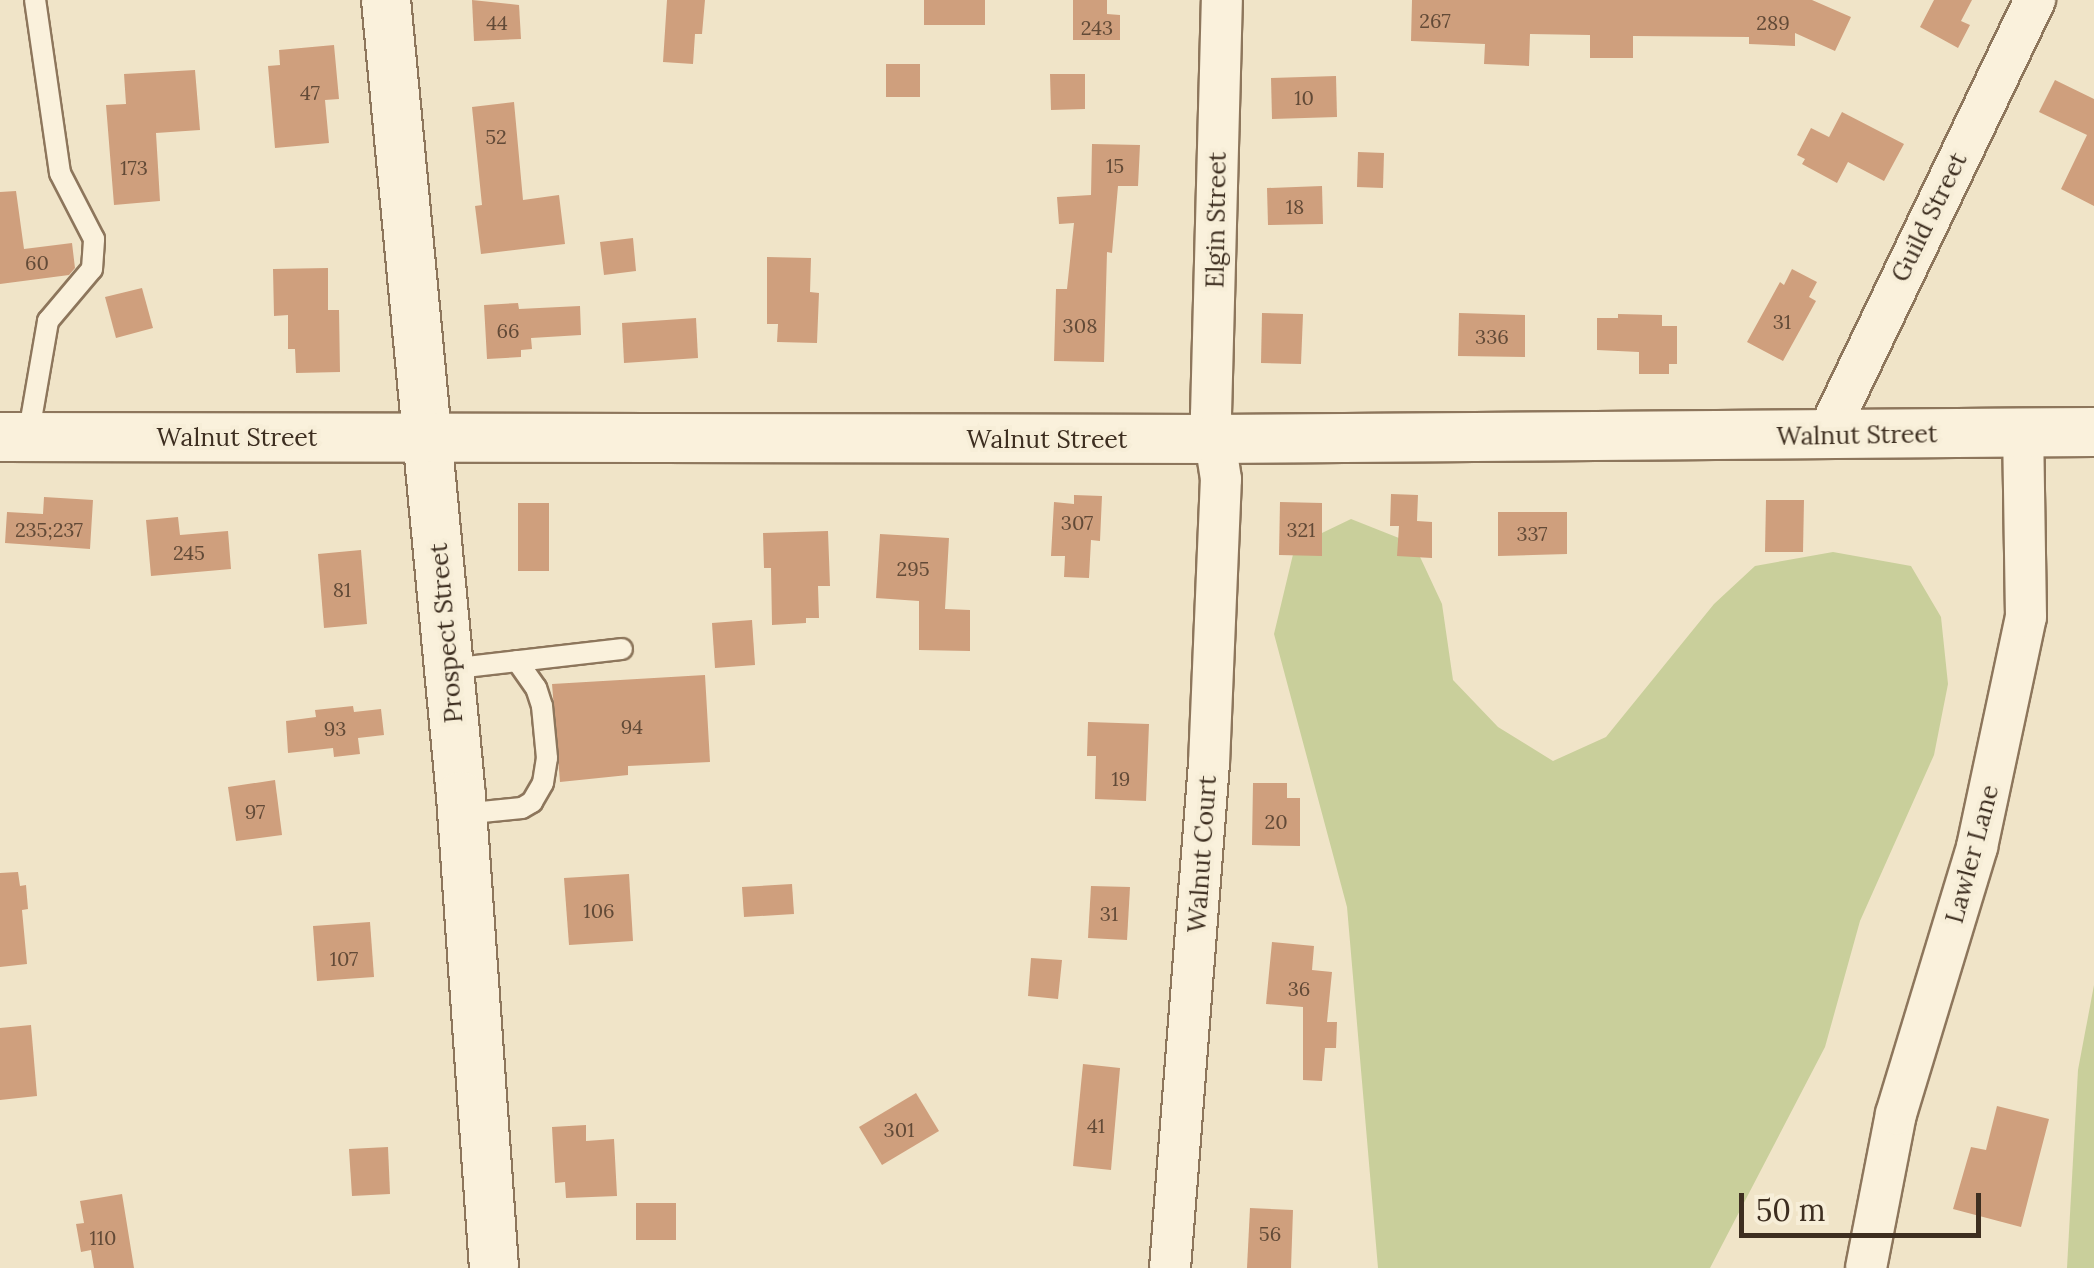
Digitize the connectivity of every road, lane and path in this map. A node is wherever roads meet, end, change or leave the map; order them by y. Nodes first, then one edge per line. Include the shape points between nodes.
1 (35, 0) edge
2 (386, 0) edge
3 (1222, 0) edge
4 (2035, 0) edge
5 (2094, 432) edge
6 (2024, 433) junction
7 (1826, 436) junction
8 (14, 437) edge
9 (429, 438) junction
10 (1214, 439) junction
11 (622, 649) dead end
12 (517, 662) junction
13 (449, 670) junction
14 (462, 814) junction
15 (494, 1268) edge
16 (1170, 1268) edge
17 (1866, 1268) edge

1 - 8 lane via 60,173 94,239 92,269 82,287 48,321
2 - 9 street, Prospect Street
3 - 10 street, Elgin Street
4 - 7 street, Guild Street
5 - 6 street, Walnut Street
6 - 7 street, Walnut Street
6 - 17 street, Lawler Lane via 2026,617 1977,846 1896,1114
7 - 10 street, Walnut Street
8 - 9 street, Walnut Street
9 - 10 street, Walnut Street
9 - 13 street, Prospect Street
10 - 16 street, Walnut Court via 1221,479 1208,764
11 - 12 lane
12 - 13 lane
12 - 14 lane via 542,706 543,783 522,808
13 - 14 street, Prospect Street
14 - 15 street, Prospect Street

